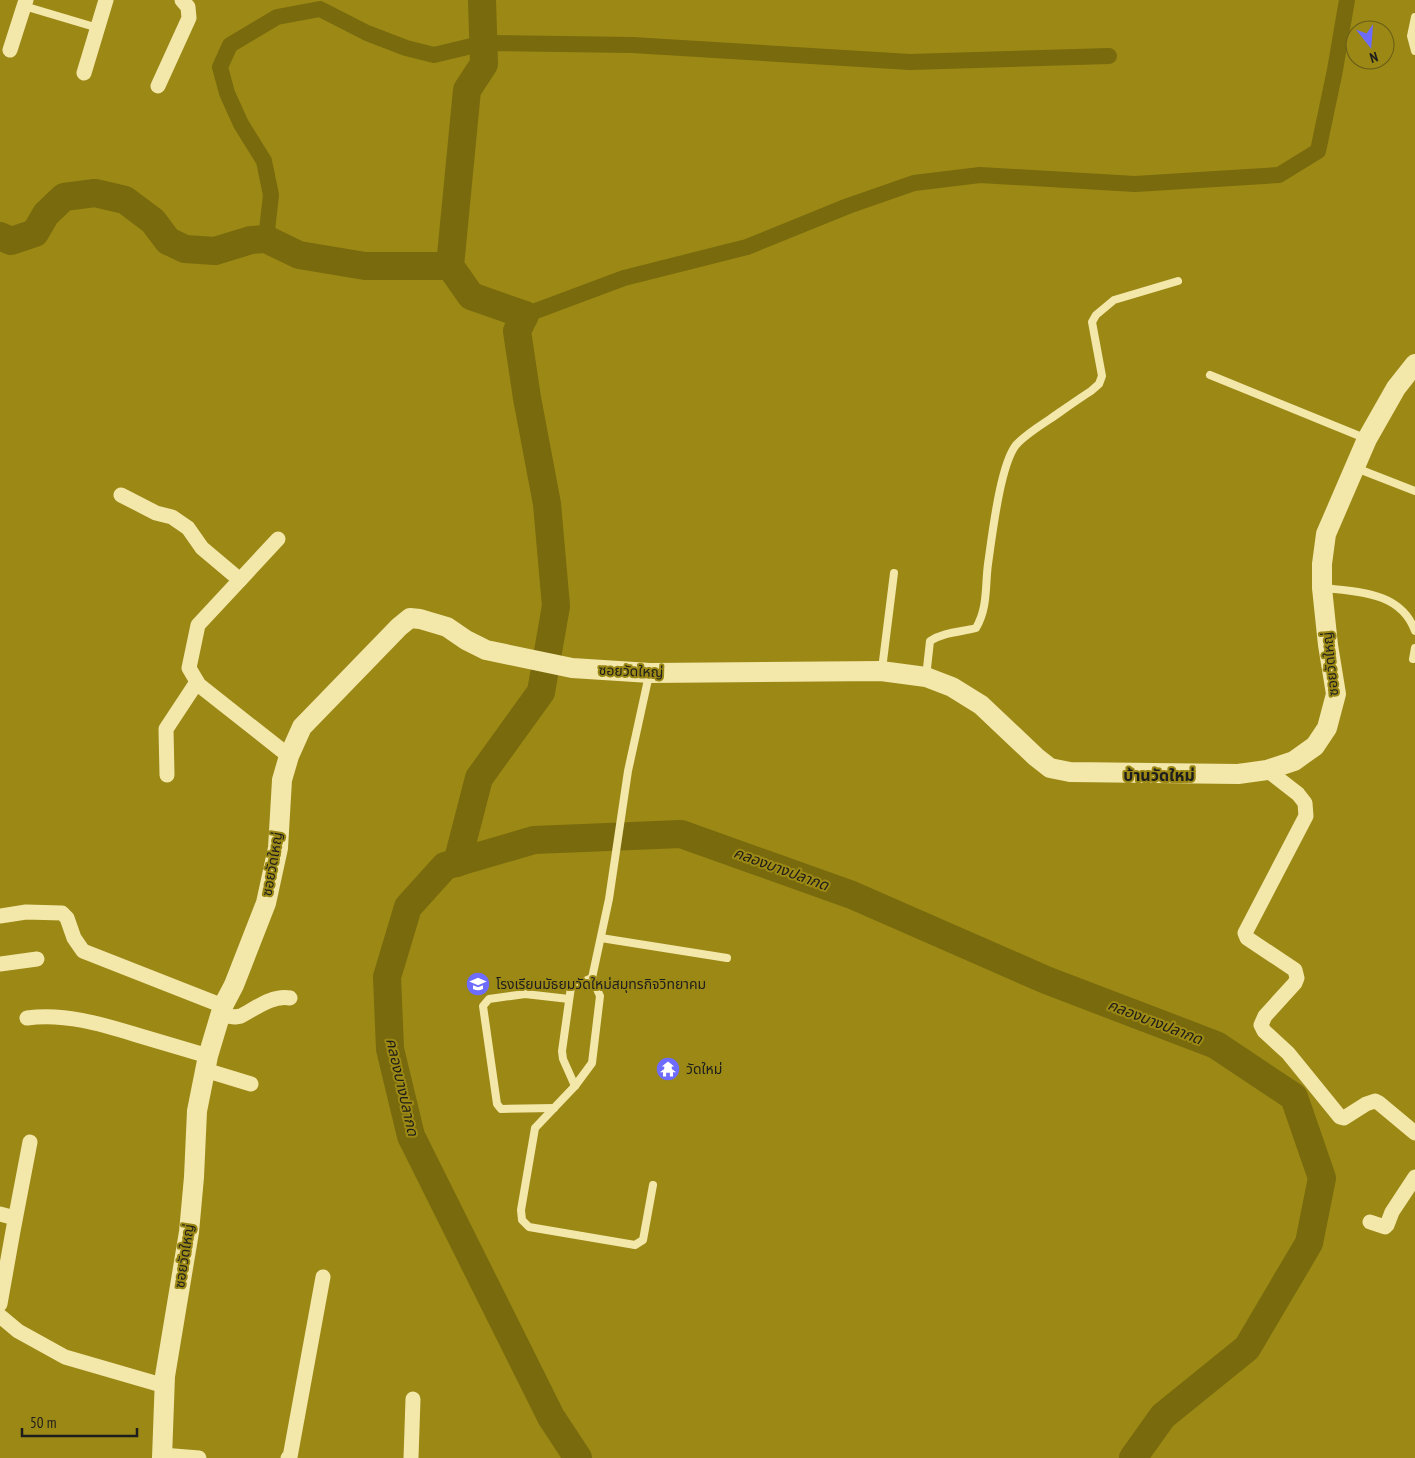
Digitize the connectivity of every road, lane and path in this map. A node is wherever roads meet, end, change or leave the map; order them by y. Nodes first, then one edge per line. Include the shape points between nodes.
1 (106, 0) edge
2 (182, 0) edge
3 (24, 3) edge
4 (1415, 17) edge
5 (98, 28) junction
6 (10, 50) dead end
7 (1415, 50) edge
8 (84, 73) dead end
9 (158, 86) dead end
10 (1178, 281) dead end
11 (1415, 364) edge
12 (1210, 375) dead end
13 (1367, 439) junction
14 (1355, 468) junction
15 (1415, 491) edge
16 (120, 495) dead end
17 (278, 539) dead end
18 (894, 573) dead end
19 (240, 580) junction
20 (1322, 588) junction
21 (1415, 631) edge
22 (1415, 648) edge
23 (1413, 659) dead end
24 (881, 671) junction
25 (650, 673) junction
26 (926, 677) junction
27 (197, 682) junction
28 (289, 756) junction
29 (1267, 770) junction
30 (166, 775) dead end
31 (0, 916) edge
32 (601, 938) junction
33 (727, 958) dead end
34 (37, 959) dead end
35 (0, 964) edge
36 (592, 978) junction
37 (290, 998) dead end
38 (569, 999) junction
39 (222, 1011) junction
40 (27, 1018) dead end
41 (206, 1063) junction
42 (251, 1084) dead end
43 (575, 1086) junction
44 (554, 1108) junction
45 (1415, 1134) edge
46 (30, 1142) dead end
47 (1415, 1177) edge
48 (653, 1185) dead end
49 (0, 1214) edge
50 (15, 1218) junction
51 (1370, 1222) dead end
52 (323, 1277) dead end
53 (0, 1304) edge
54 (0, 1316) edge
55 (164, 1386) junction
56 (413, 1399) dead end
57 (162, 1456) edge
58 (199, 1458) edge
59 (288, 1458) edge
60 (411, 1458) edge

1 - 5 street
2 - 9 street via 188,6 189,18
3 - 5 lane
3 - 6 street
4 - 7 lane via 1412,36
5 - 8 street
10 - 26 lane via 1114,300 1096,315 1092,322 1102,376 1099,384 1030,433 1012,452 1000,486 981,620 976,628 938,636 930,641
11 - 13 street, ซอยวัดใหญ่ via 1396,388
12 - 13 lane
13 - 14 street, ซอยวัดใหญ่
14 - 15 lane
14 - 20 street, ซอยวัดใหญ่ via 1326,534
16 - 19 street via 172,517 188,528 202,548
17 - 19 street
18 - 24 lane
19 - 27 street via 198,626 189,668
20 - 21 lane via 1365,593 1391,601 1412,621
20 - 29 street, ซอยวัดใหญ่ via 1336,694 1328,728 1315,746 1294,761
22 - 23 lane
24 - 25 street, ซอยวัดใหญ่
24 - 26 street, ซอยวัดใหญ่
25 - 28 street, ซอยวัดใหญ่ via 572,668 486,650 447,628 410,618 302,727
25 - 32 lane via 628,770
26 - 29 street, ซอยวัดใหญ่ via 952,687 981,705 1050,768 1070,772 1218,774
27 - 28 street
27 - 30 street via 166,729
28 - 39 street, ซอยวัดใหญ่ via 282,780 278,848 266,903
29 - 45 street via 1298,794 1305,804 1306,816 1245,933 1247,938 1295,970 1297,978 1261,1025 1340,1117 1344,1118 1375,1100
31 - 39 street via 26,912 62,913 83,951
32 - 33 lane
32 - 36 lane
34 - 35 street
36 - 38 lane via 571,987
36 - 43 lane via 600,996 592,1063
37 - 39 street via 271,999 235,1017
38 - 43 lane via 562,1051
38 - 44 lane via 525,994 489,999 483,1006 501,1109
39 - 41 street, ซอยวัดใหญ่
40 - 41 street via 72,1018 104,1025
41 - 42 street
41 - 55 street, ซอยวัดใหญ่ via 198,1111 189,1232
43 - 44 lane
44 - 48 lane via 535,1128 521,1210 522,1220 529,1226 635,1246 643,1240
46 - 50 street
47 - 51 street via 1392,1212 1388,1225 1381,1227
49 - 50 street
50 - 53 street
52 - 59 street
54 - 55 street via 18,1331 65,1357
55 - 57 street, ซอยวัดใหญ่
56 - 60 street
57 - 58 street

